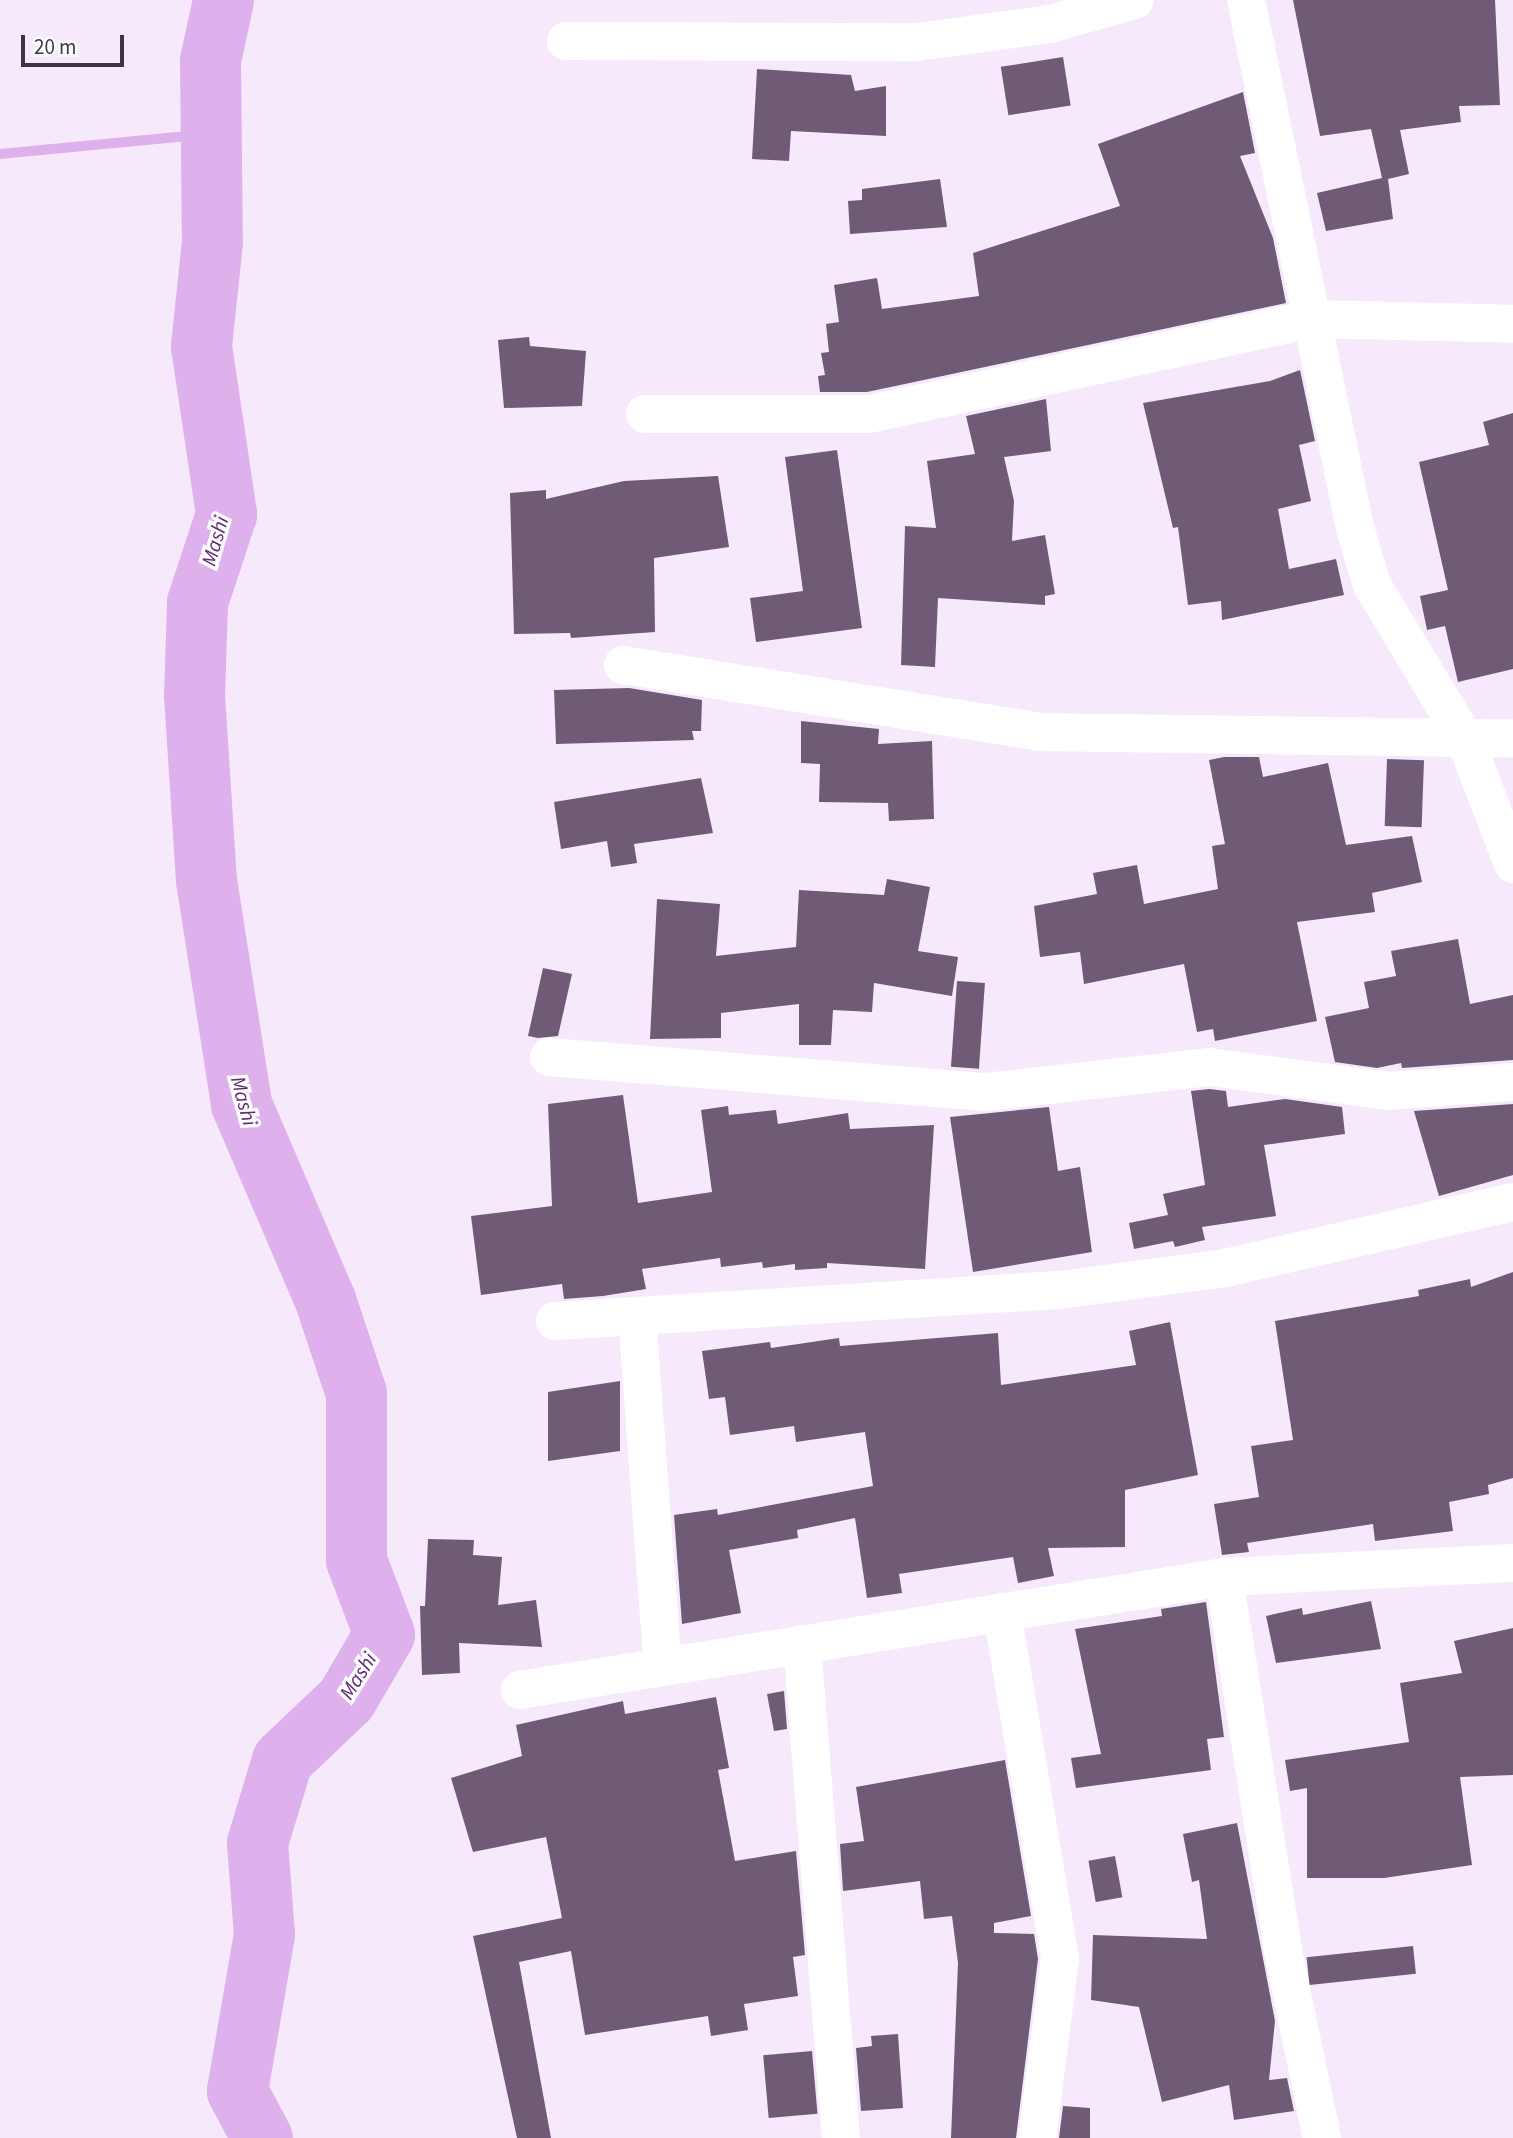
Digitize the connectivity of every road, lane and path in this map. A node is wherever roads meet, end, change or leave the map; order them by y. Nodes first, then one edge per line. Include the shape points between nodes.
1 (1135, 0) edge
2 (1246, 0) edge
3 (566, 41) dead end
4 (1314, 320) junction
5 (1513, 324) edge
6 (645, 414) dead end
7 (623, 665) dead end
8 (1465, 739) junction
9 (1513, 739) edge
10 (1513, 864) edge
11 (549, 1057) dead end
12 (1513, 1083) edge
13 (1513, 1202) edge
14 (637, 1316) junction
15 (555, 1321) dead end
16 (1513, 1563) edge
17 (1224, 1577) junction
18 (1002, 1612) junction
19 (802, 1644) junction
20 (663, 1667) junction
21 (520, 1690) dead end
22 (841, 2138) edge
23 (1037, 2138) edge
24 (1322, 2138) edge

1 - 3 street via 1050,23 918,42
2 - 4 street
4 - 5 street
4 - 6 street via 869,414
4 - 8 street via 1355,528 1372,585
7 - 8 street via 1039,732
8 - 9 street
8 - 10 street
11 - 12 street via 986,1092 1209,1067 1388,1091
13 - 14 street via 1225,1268 1086,1287
14 - 15 street
14 - 20 street
16 - 17 street
17 - 18 street
17 - 24 street via 1283,1951
18 - 19 street
18 - 23 street via 1060,1959
19 - 20 street
19 - 22 street
20 - 21 street

